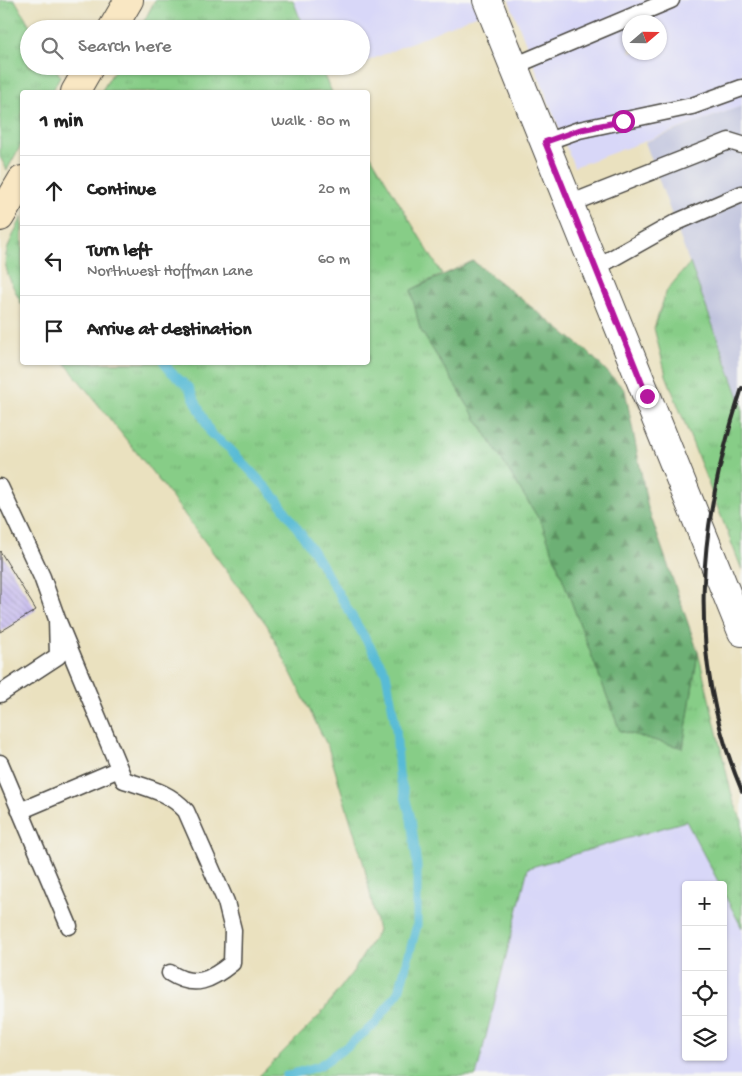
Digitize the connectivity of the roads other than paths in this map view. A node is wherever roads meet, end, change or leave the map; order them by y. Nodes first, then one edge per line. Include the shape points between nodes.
1 (129, 0) edge
2 (487, 0) edge
3 (671, 0) edge
4 (117, 20) edge
5 (514, 66) junction
6 (85, 75) edge
7 (742, 88) edge
8 (76, 90) edge
9 (545, 142) junction
10 (742, 145) edge
11 (20, 183) edge
12 (742, 194) edge
13 (569, 204) junction
14 (0, 217) edge
15 (595, 268) junction
16 (0, 487) edge
17 (56, 619) junction
18 (742, 632) edge
19 (0, 694) edge
20 (0, 763) edge
21 (120, 769) junction
22 (20, 810) junction
23 (69, 926) dead end
24 (170, 973) dead end

1 - 4 main road
2 - 5 street
3 - 5 lane
5 - 9 street
6 - 8 main road
7 - 9 lane via 692,106 579,130
9 - 13 street
10 - 13 lane via 729,141
11 - 14 main road
12 - 15 lane via 677,222
13 - 15 street
15 - 18 street
16 - 17 lane via 42,577
17 - 19 lane via 58,656
17 - 21 lane
20 - 22 lane
21 - 22 lane
21 - 24 lane via 124,780 158,790 177,800 186,811 226,902 233,930 232,963 214,977 198,982 181,980
22 - 23 lane

